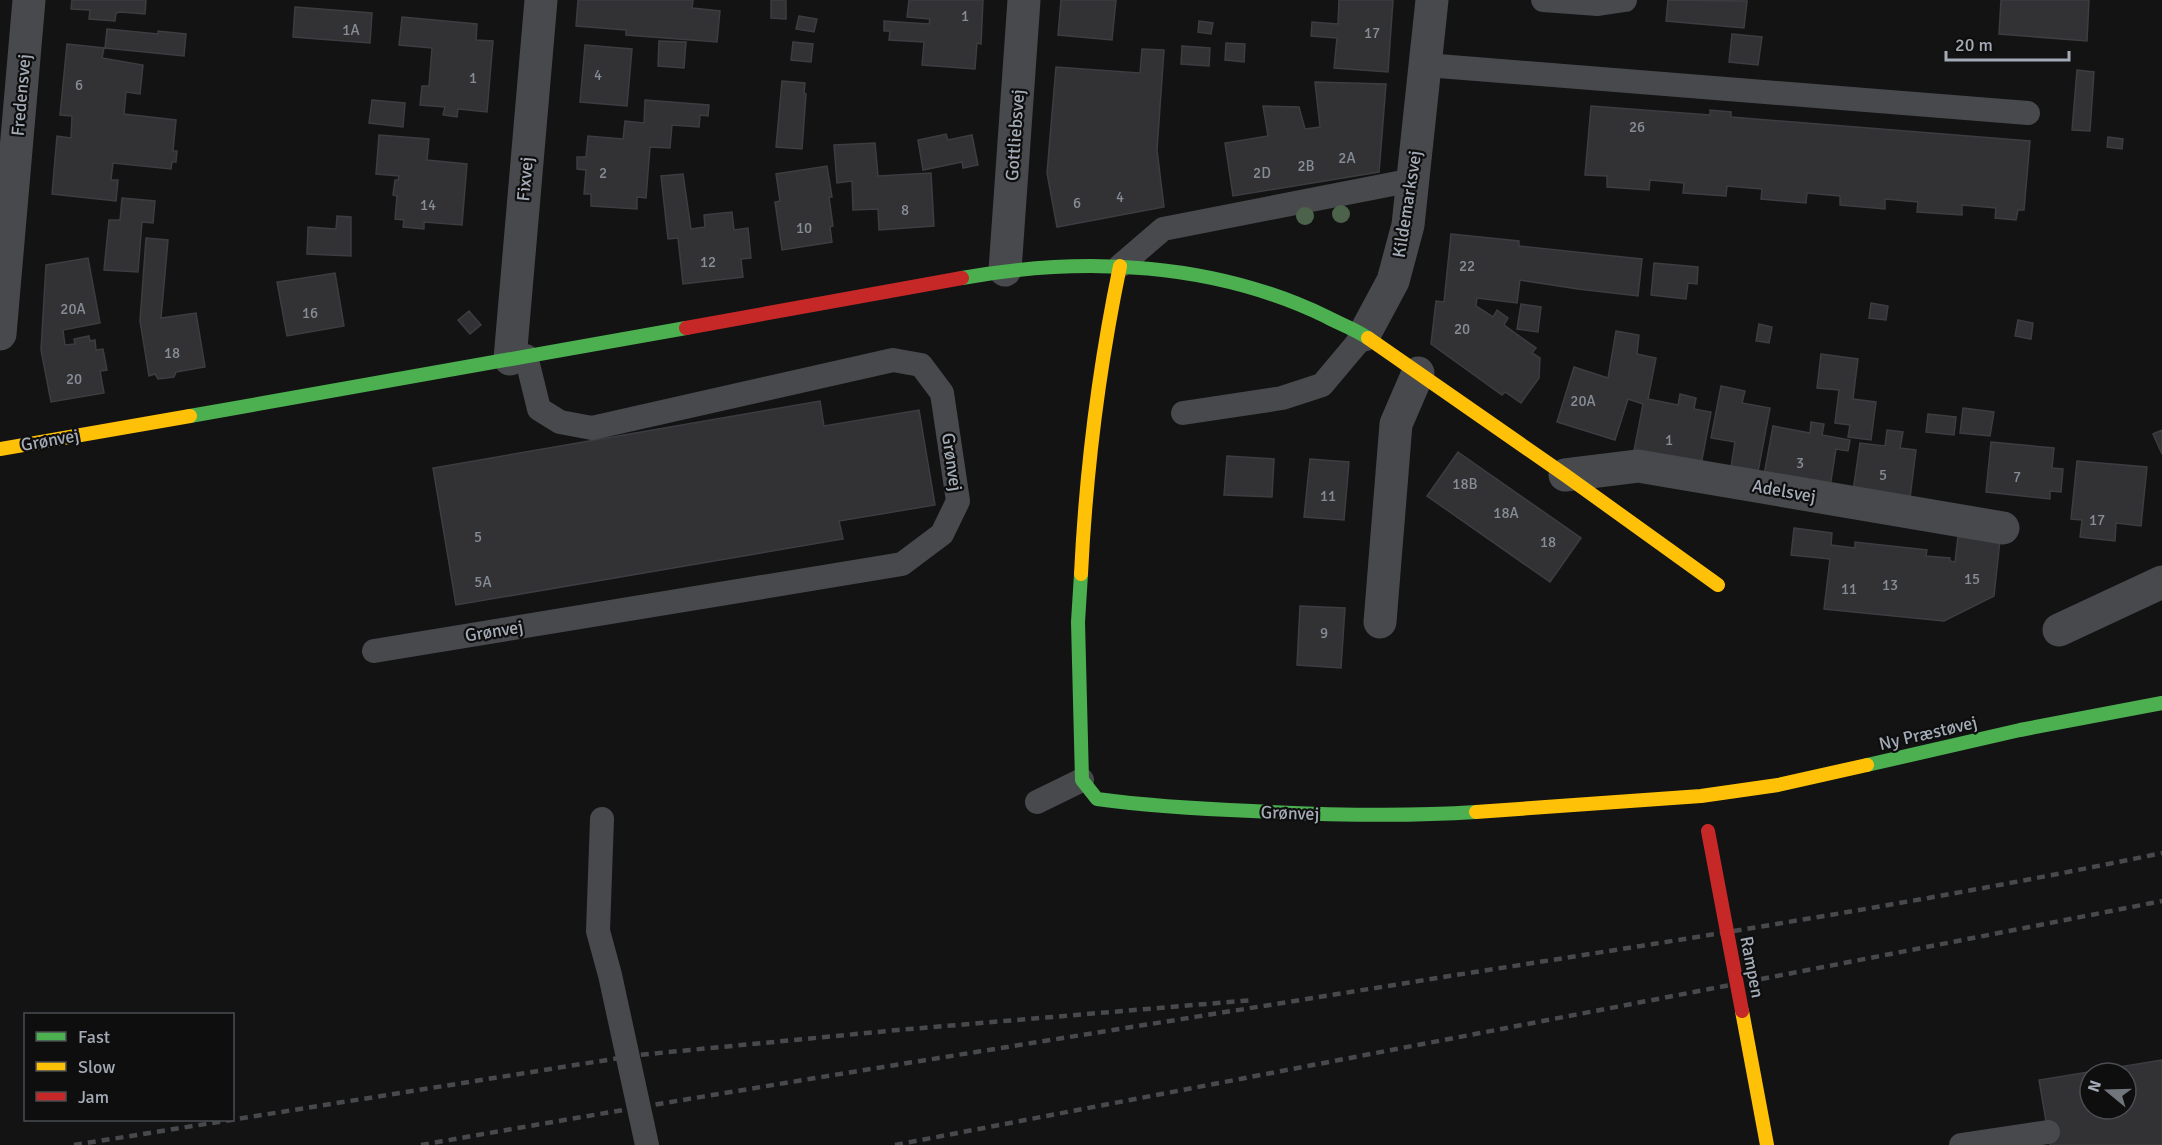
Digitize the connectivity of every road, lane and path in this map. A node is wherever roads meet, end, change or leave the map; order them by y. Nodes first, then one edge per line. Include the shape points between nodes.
1 (29, 0) edge
2 (541, 0) edge
3 (1024, 0) edge
4 (1432, 0) edge
5 (1543, 0) edge
6 (1625, 0) edge
7 (1426, 65) junction
8 (2028, 113) dead end
9 (1413, 180) junction
10 (1120, 266) junction
11 (1005, 270) junction
12 (0, 334) edge
13 (1364, 336) junction
14 (518, 357) junction
15 (1418, 373) junction
16 (1183, 413) dead end
17 (0, 448) edge
18 (1565, 475) junction
19 (2003, 528) dead end
20 (2162, 582) edge
21 (1718, 585) dead end
22 (1380, 622) dead end
23 (2059, 630) dead end
24 (374, 651) dead end
25 (2162, 703) edge
26 (1082, 780) junction
27 (1036, 802) dead end
28 (1704, 813) junction
29 (602, 819) dead end
30 (2048, 1132) dead end
31 (647, 1145) edge
32 (1767, 1145) edge
33 (1962, 1145) edge

1 - 12 street, Fredensvej
2 - 14 street, Fixvej
3 - 11 street, Gottliebsvej
4 - 7 street, Kildemarksvej
5 - 6 lane via 1598,4
7 - 8 lane
7 - 9 street, Kildemarksvej
9 - 10 lane via 1163,229
9 - 13 street, Kildemarksvej via 1393,281
10 - 11 street, Grønvej
10 - 13 street, Grønvej via 1158,268 1224,280 1296,302
10 - 26 street via 1085,495 1078,622
11 - 14 street, Grønvej
13 - 15 street
13 - 16 lane via 1322,385 1282,398
14 - 17 street, Grønvej
14 - 24 lane, Grønvej via 539,409 560,422 592,428 893,360 921,365 942,393 958,501 942,534 902,564
15 - 18 street
15 - 22 street via 1396,424
18 - 19 street, Adelsvej via 1638,466
18 - 21 street
20 - 23 street
25 - 28 street, Ny Præstøvej via 2020,730 1778,785
26 - 27 lane
26 - 28 street, Grønvej via 1097,799 1150,806 1308,814
28 - 32 street, Rampen, bridge
29 - 31 lane via 598,931
30 - 33 lane

